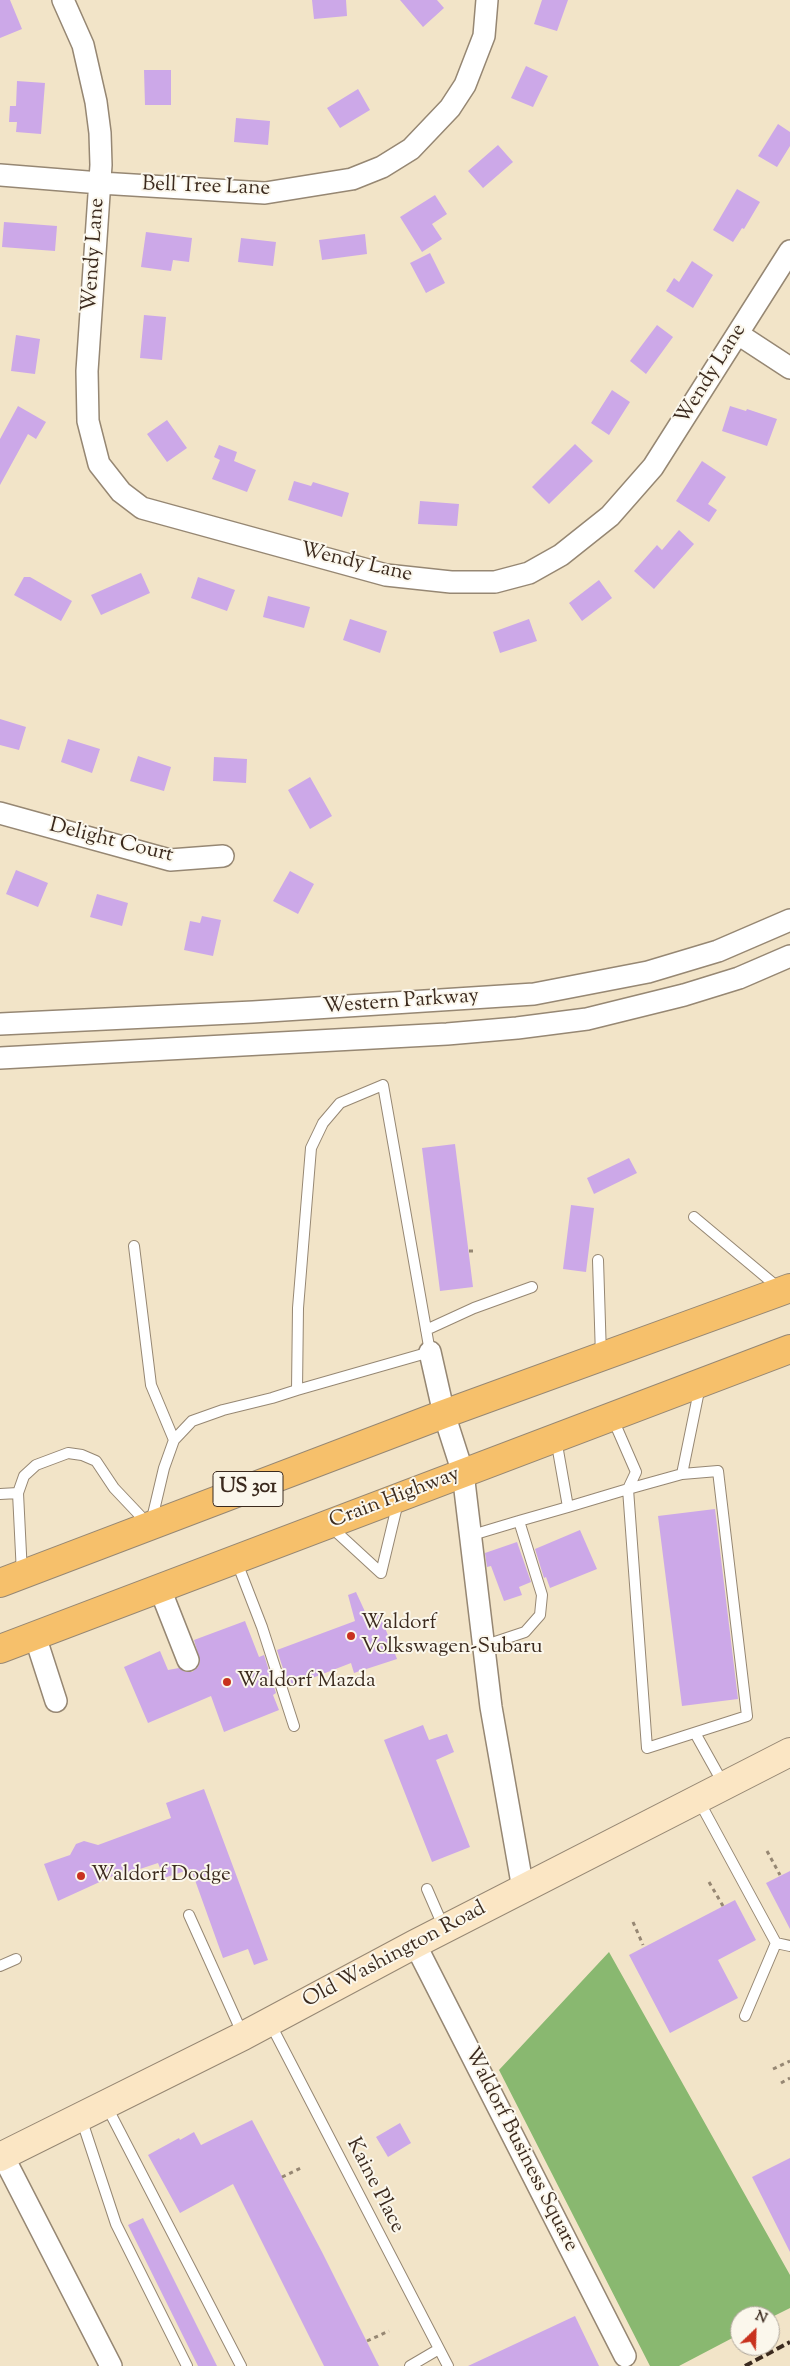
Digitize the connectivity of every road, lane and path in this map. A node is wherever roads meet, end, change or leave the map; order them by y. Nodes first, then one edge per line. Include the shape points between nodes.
1 (63, 0) edge
2 (487, 0) edge
3 (0, 174) edge
4 (100, 184) junction
5 (790, 251) edge
6 (738, 334) junction
7 (790, 368) edge
8 (0, 813) edge
9 (224, 856) dead end
10 (790, 920) edge
11 (790, 956) edge
12 (0, 1024) edge
13 (0, 1058) edge
14 (694, 1217) dead end
15 (134, 1246) dead end
16 (598, 1260) dead end
17 (532, 1287) dead end
18 (786, 1290) edge
19 (426, 1330) junction
20 (790, 1349) edge
21 (430, 1352) junction
22 (600, 1357) junction
23 (701, 1382) junction
24 (297, 1390) junction
25 (444, 1414) junction
26 (612, 1416) junction
27 (556, 1438) junction
28 (174, 1440) junction
29 (463, 1473) junction
30 (682, 1474) junction
31 (628, 1489) junction
32 (18, 1493) junction
33 (0, 1494) edge
34 (399, 1498) junction
35 (568, 1507) junction
36 (520, 1522) junction
37 (328, 1525) junction
38 (150, 1526) junction
39 (469, 1536) junction
40 (236, 1560) junction
41 (11, 1579) edge
42 (160, 1589) junction
43 (35, 1636) junction
44 (483, 1646) junction
45 (0, 1649) edge
46 (188, 1660) dead end
47 (56, 1701) dead end
48 (294, 1726) dead end
49 (696, 1733) junction
50 (790, 1752) edge
51 (725, 1786) junction
52 (698, 1799) junction
53 (767, 1851) dead end
54 (780, 1875) dead end
55 (709, 1882) dead end
56 (427, 1889) dead end
57 (523, 1889) junction
58 (722, 1906) dead end
59 (188, 1915) dead end
60 (633, 1922) dead end
61 (444, 1929) junction
62 (776, 1943) junction
63 (415, 1944) junction
64 (643, 1945) dead end
65 (790, 1946) edge
66 (16, 1959) dead end
67 (0, 1966) edge
68 (745, 2016) dead end
69 (270, 2022) junction
70 (243, 2036) junction
71 (790, 2061) edge
72 (773, 2069) dead end
73 (790, 2078) edge
74 (781, 2083) dead end
75 (105, 2104) junction
76 (80, 2117) junction
77 (1, 2155) edge
78 (303, 2167) dead end
79 (282, 2177) dead end
80 (389, 2330) dead end
81 (367, 2341) dead end
82 (439, 2349) junction
83 (625, 2356) dead end
84 (111, 2366) edge
85 (188, 2366) edge
86 (242, 2366) edge
87 (410, 2366) edge
88 (448, 2366) edge

1 - 4 street, Wendy Lane via 84,45 96,102
2 - 4 street, Bell Tree Lane via 484,36 465,85 430,131 411,149 382,167 352,179 265,193
3 - 4 street, Bell Tree Lane
4 - 6 street, Wendy Lane via 87,371 88,420 99,464 110,481 142,508 386,574 451,582 495,582 529,573 561,555 610,516 654,467
5 - 6 street, Wendy Lane
6 - 7 street
8 - 9 street, Delight Court via 170,860
10 - 12 street, Western Parkway via 718,951 648,972 534,994 263,1012
11 - 13 street, Western Parkway via 739,978 587,1019 438,1035
14 - 18 lane
15 - 28 lane via 151,1386
16 - 22 lane
17 - 19 lane
18 - 22 highway, US 301
19 - 21 lane
19 - 24 lane via 382,1085 340,1103 323,1123 311,1148 298,1308
20 - 23 highway, Crain Highway
21 - 24 lane
21 - 25 street
22 - 25 highway, US 301
23 - 26 highway, Crain Highway
23 - 30 lane
24 - 28 lane via 192,1421
25 - 29 street
25 - 38 highway, US 301
26 - 27 highway, Crain Highway
26 - 31 lane via 636,1472
27 - 29 highway, Crain Highway
27 - 35 lane
28 - 38 lane
29 - 34 highway, Crain Highway
29 - 39 street
30 - 31 lane
30 - 49 lane via 718,1471 747,1716
31 - 35 lane
31 - 49 lane via 646,1748
32 - 33 lane
32 - 38 lane via 24,1476 36,1465 68,1453 82,1455 96,1461 114,1488
32 - 41 lane
34 - 37 highway, Crain Highway
34 - 37 lane via 381,1573
35 - 36 lane
36 - 39 lane
36 - 44 lane via 542,1595 540,1615 525,1632
37 - 40 highway, Crain Highway
38 - 41 highway, US 301
39 - 44 street
40 - 42 highway, Crain Highway
40 - 48 lane
42 - 43 highway, Crain Highway
42 - 46 street
43 - 45 highway, Crain Highway
43 - 47 street
44 - 57 street
49 - 51 lane
50 - 51 main road, Old Washington Road
51 - 52 main road, Old Washington Road
52 - 57 main road, Old Washington Road
52 - 62 lane
53 - 54 path
55 - 58 path
56 - 61 lane
57 - 61 main road, Old Washington Road
59 - 70 lane
60 - 64 path
61 - 63 main road, Old Washington Road
62 - 65 lane
62 - 68 lane
63 - 69 main road, Old Washington Road
63 - 83 street, Waldorf Business Square
66 - 67 lane
69 - 70 main road, Old Washington Road
69 - 82 lane, Kaine Place
70 - 75 main road, Old Washington Road
71 - 72 path
73 - 74 path
75 - 76 main road, Old Washington Road
75 - 86 lane
76 - 77 main road, Old Washington Road
76 - 85 lane via 116,2224
77 - 84 street
78 - 79 path
80 - 81 path
82 - 87 lane
82 - 88 lane, Kaine Place

